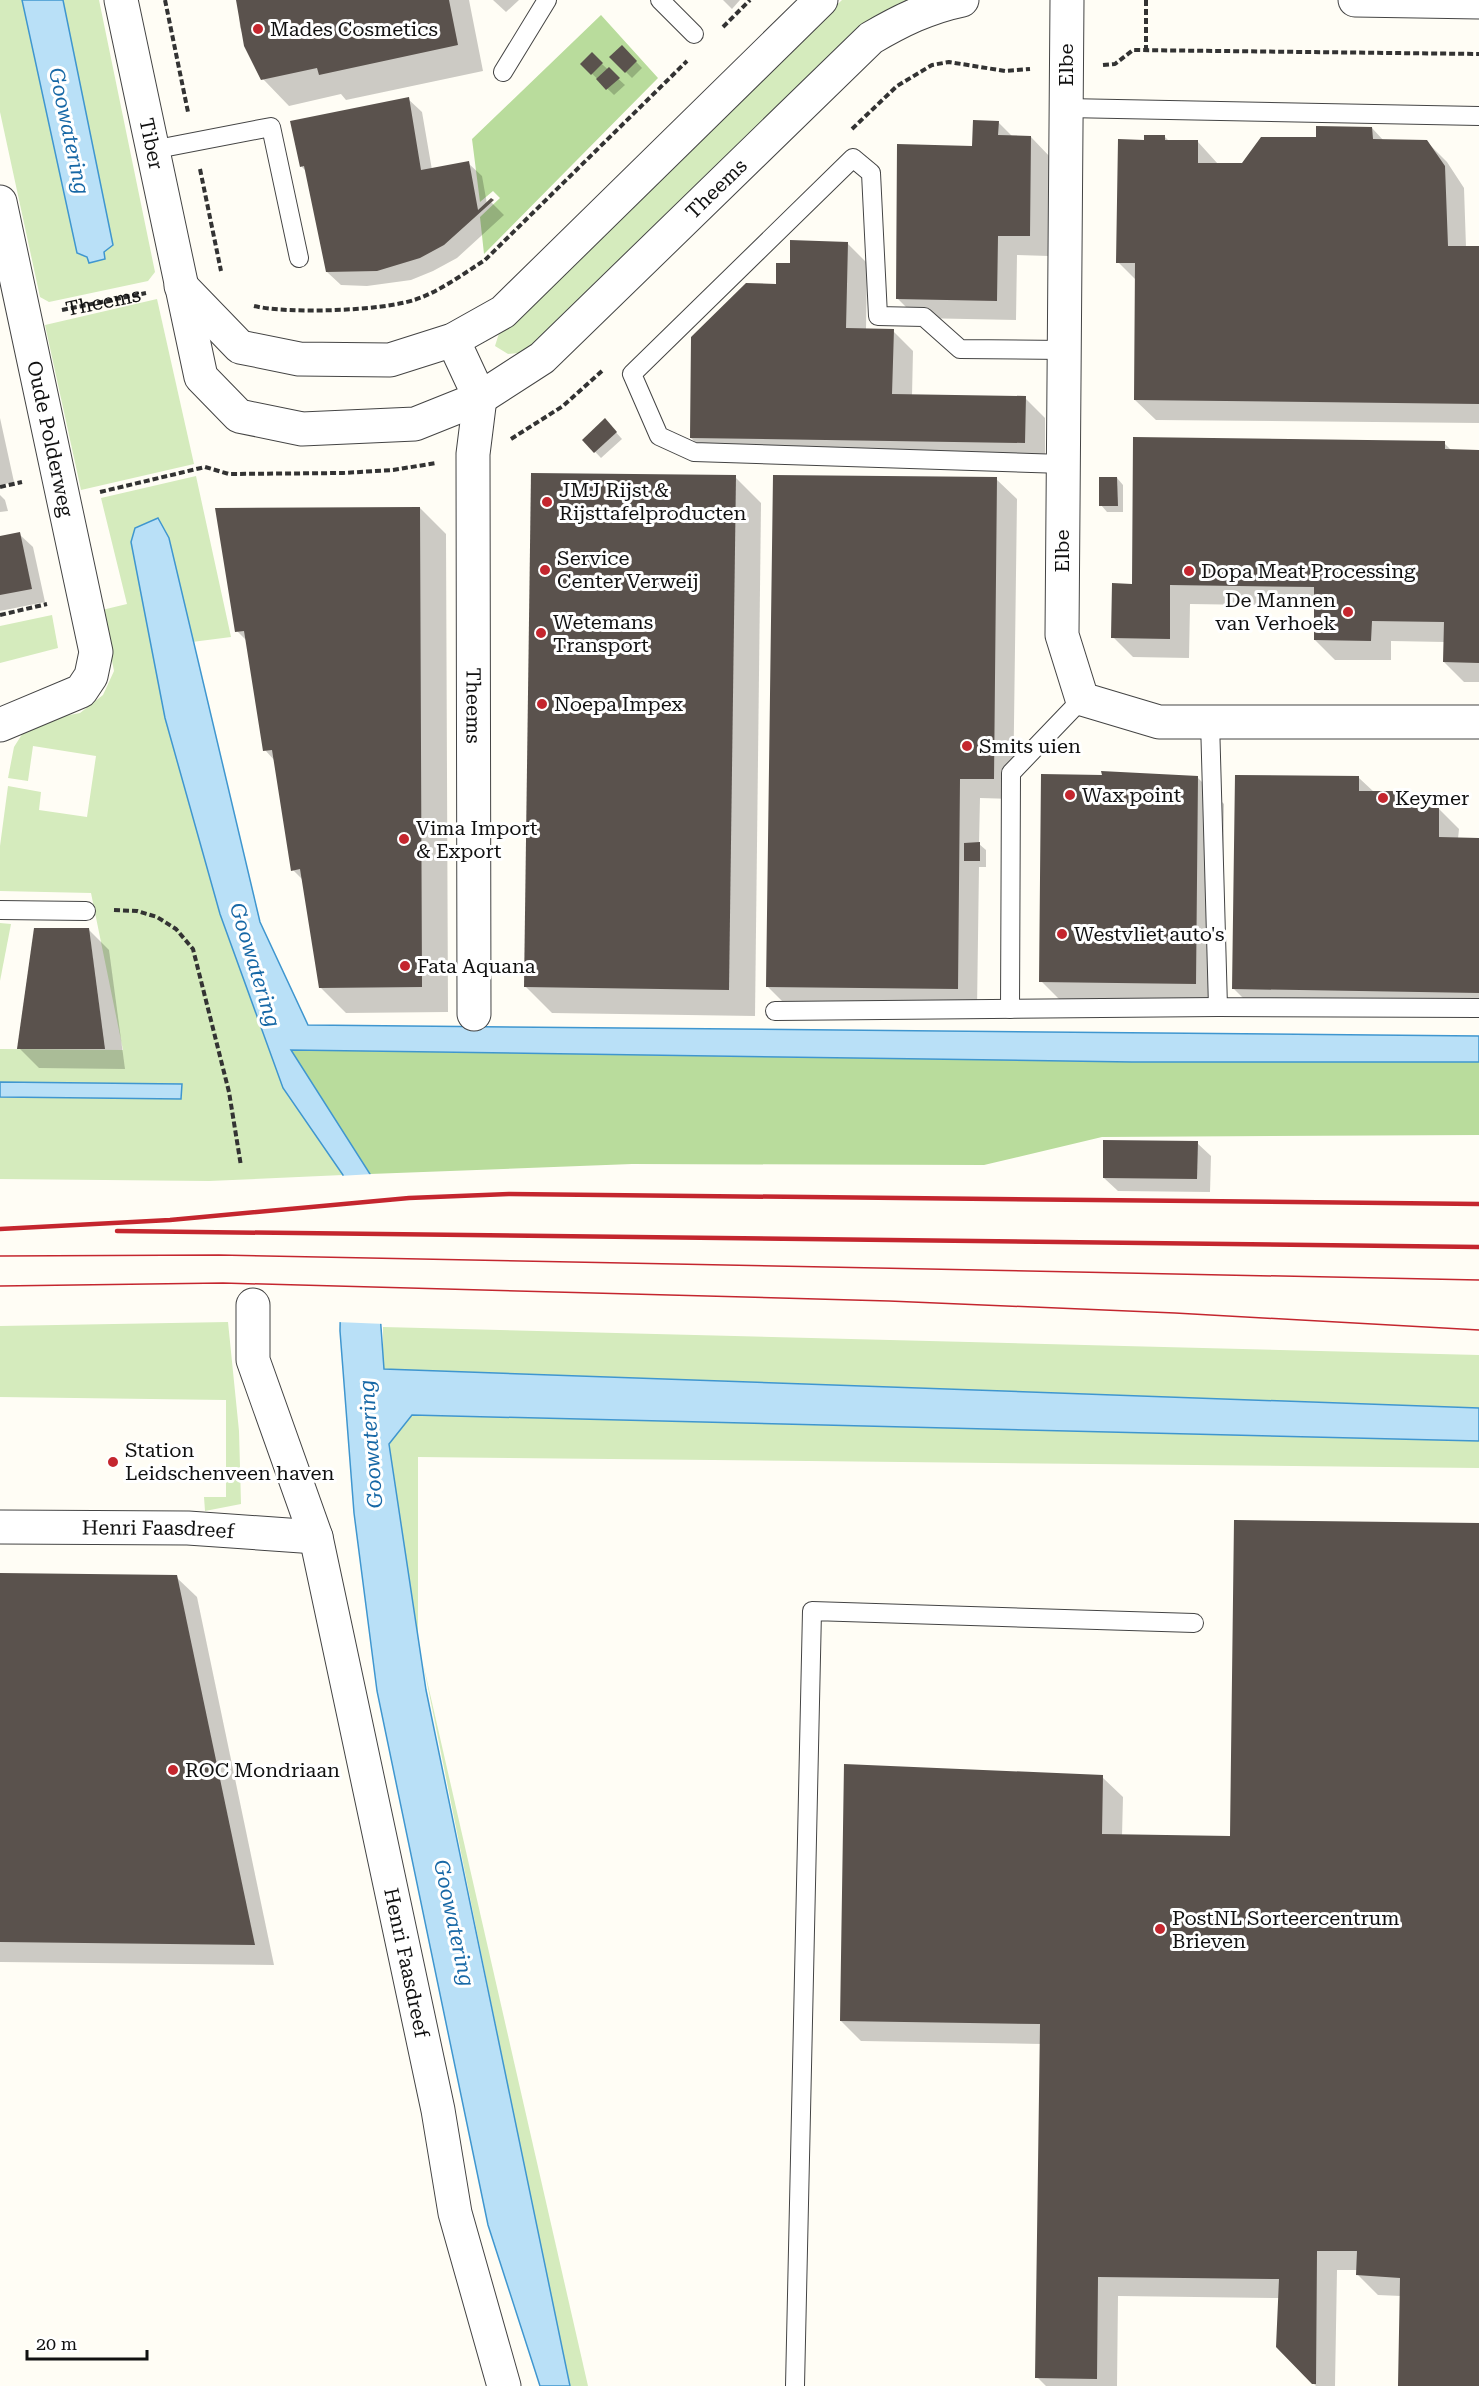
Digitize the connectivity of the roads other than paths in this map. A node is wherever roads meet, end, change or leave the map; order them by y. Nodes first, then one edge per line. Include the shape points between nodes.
1 (121, 0) edge
2 (547, 0) edge
3 (660, 0) edge
4 (821, 0) edge
5 (962, 0) edge
6 (1067, 0) edge
7 (1355, 0) edge
8 (1479, 2) edge
9 (694, 34) dead end
10 (503, 72) dead end
11 (1066, 108) junction
12 (1479, 116) edge
13 (152, 150) junction
14 (0, 202) edge
15 (299, 258) dead end
16 (180, 286) junction
17 (453, 340) junction
18 (1064, 350) junction
19 (480, 398) junction
20 (1063, 464) junction
21 (1083, 699) junction
22 (1210, 721) junction
23 (1479, 722) edge
24 (0, 725) edge
25 (0, 910) edge
26 (86, 911) road end
27 (1218, 1006) junction
28 (1479, 1008) edge
29 (1010, 1009) junction
30 (775, 1011) dead end
31 (474, 1014) dead end
32 (253, 1305) dead end
33 (0, 1527) edge
34 (316, 1538) junction
35 (1194, 1623) dead end
36 (504, 2386) edge
37 (795, 2386) edge

1 - 13 street, Tiber
2 - 10 lane
3 - 9 lane
4 - 17 street via 503,312
5 - 19 street, Theems via 936,5 871,38 542,358
6 - 11 street, Elbe
7 - 8 street
11 - 12 lane
11 - 18 street, Elbe
13 - 15 lane via 271,127
13 - 16 street, Tiber
14 - 24 street, Oude Polderweg via 96,652 91,676 81,691
16 - 17 street via 240,347 299,359 390,360
16 - 19 street, Theems via 201,377 239,416 302,429 415,424
17 - 19 street
18 - 20 street, Elbe
18 - 20 lane via 960,349 924,317 878,316 871,173 853,158 632,374 659,436 693,452
19 - 31 street, Theems via 473,454
20 - 21 street, Elbe via 1062,635
21 - 22 street via 1159,722
21 - 29 lane via 1011,773
22 - 23 street
22 - 27 lane
25 - 26 lane
27 - 28 lane
27 - 29 lane
29 - 30 lane
32 - 34 street, Henri Faasdreef via 253,1360
33 - 34 street, Henri Faasdreef via 188,1528
34 - 36 street, Henri Faasdreef via 438,2110 454,2213
35 - 37 lane via 812,1611

